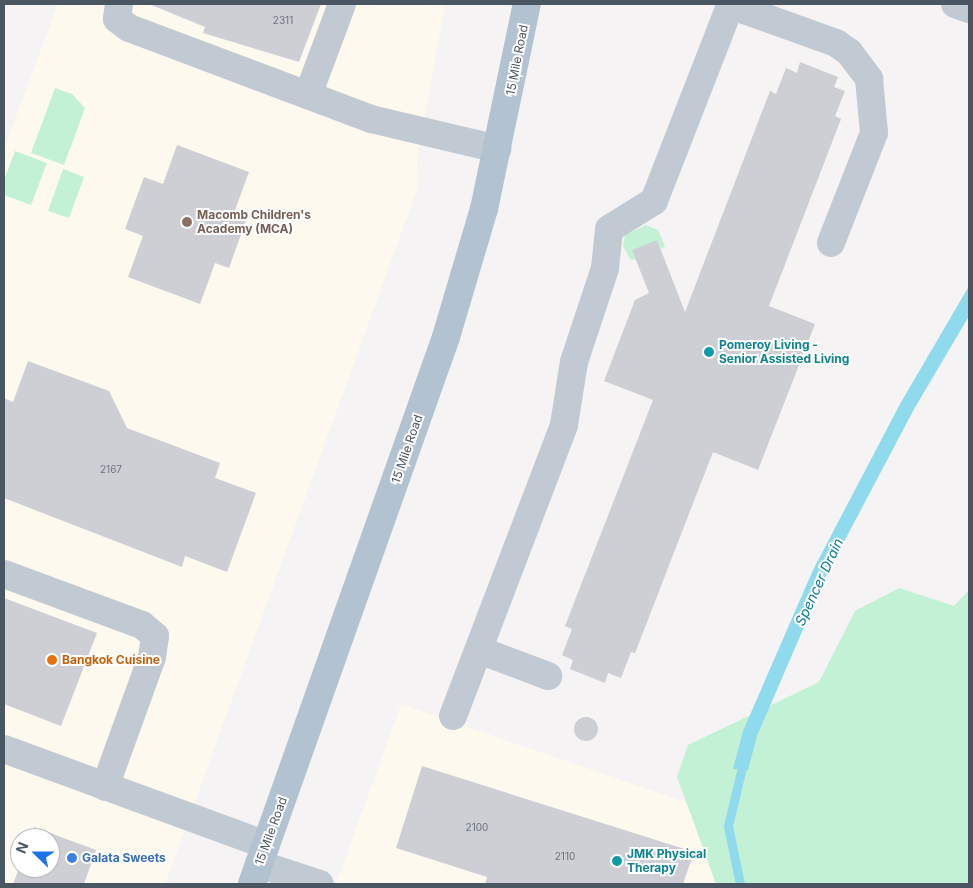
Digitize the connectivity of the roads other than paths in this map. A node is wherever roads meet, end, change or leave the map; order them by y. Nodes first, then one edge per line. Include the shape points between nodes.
1 (119, 4) edge
2 (342, 4) edge
3 (527, 4) edge
4 (730, 4) edge
5 (955, 4) edge
6 (969, 9) edge
7 (308, 95) junction
8 (498, 149) junction
9 (831, 243) dead end
10 (4, 574) edge
11 (478, 650) junction
12 (548, 676) dead end
13 (453, 716) dead end
14 (4, 749) edge
15 (105, 787) junction
16 (259, 864) edge
17 (320, 884) edge

1 - 7 street via 117,19 129,28
2 - 7 street
3 - 8 main road, 15 Mile Road
4 - 9 street via 836,44 855,58 869,79 874,133
4 - 11 street via 654,201 609,229 605,268 574,362 564,425
5 - 6 street
7 - 8 street via 371,118
8 - 16 main road, 15 Mile Road via 446,337
10 - 15 street via 142,625 155,636 152,657
11 - 12 street
11 - 13 street
14 - 15 street
15 - 16 street
16 - 17 street

